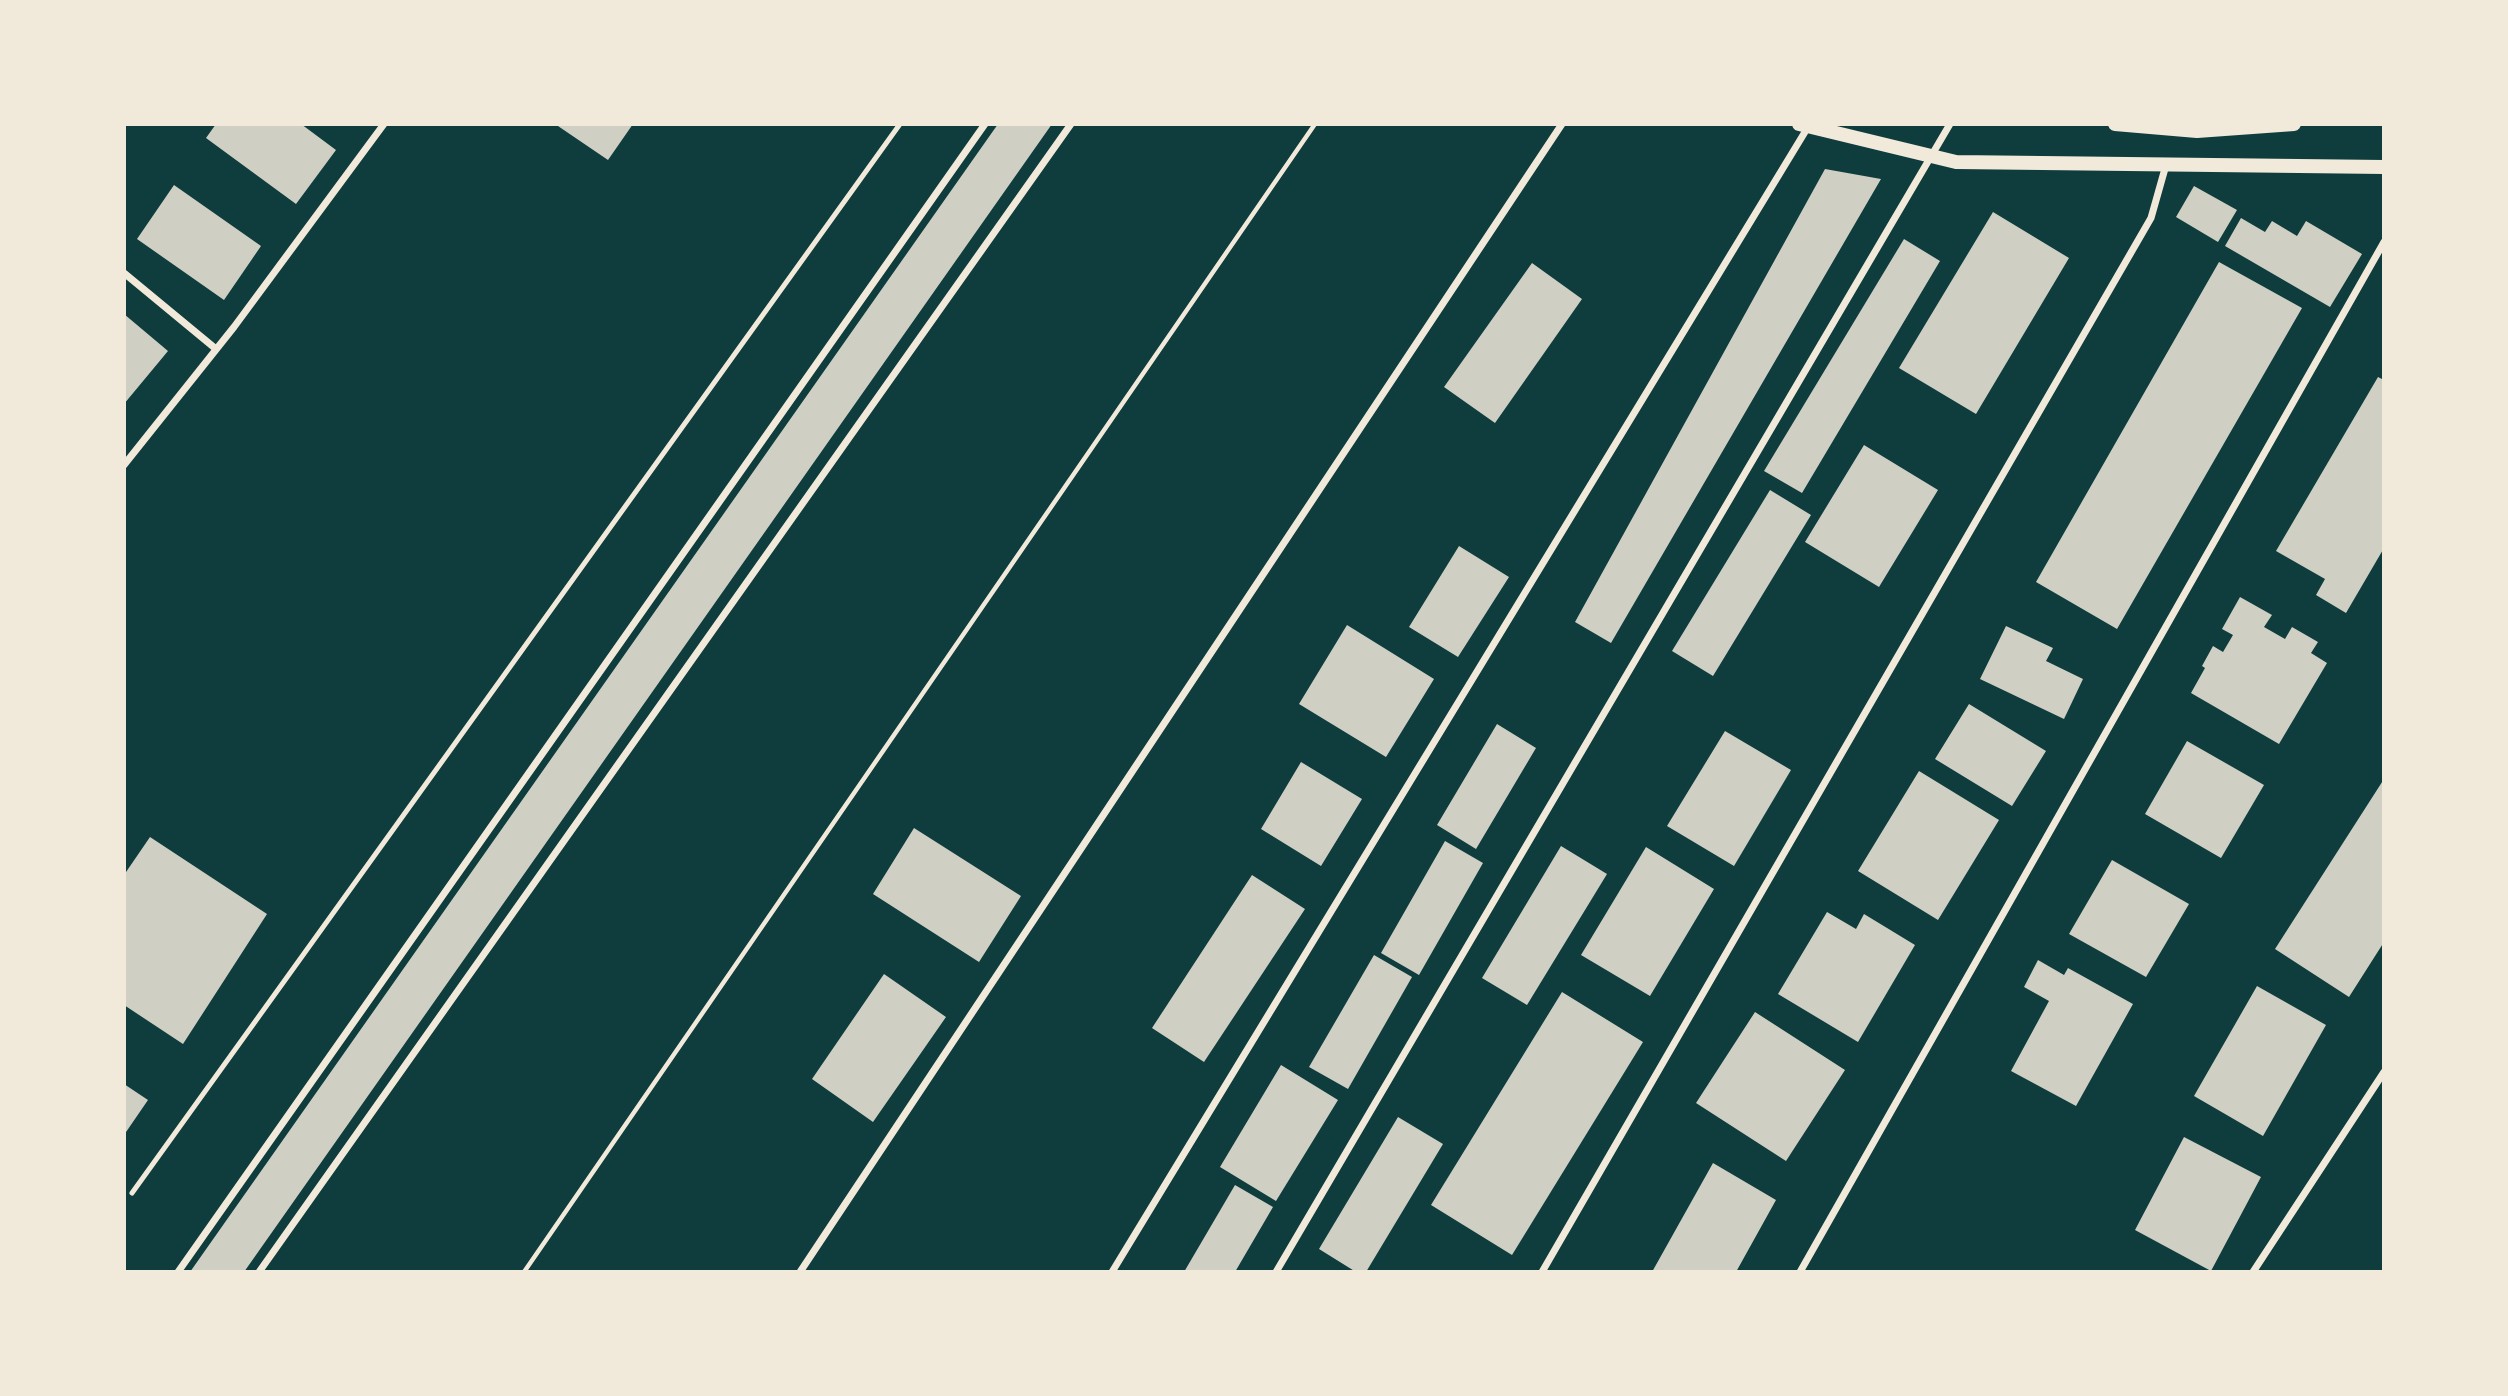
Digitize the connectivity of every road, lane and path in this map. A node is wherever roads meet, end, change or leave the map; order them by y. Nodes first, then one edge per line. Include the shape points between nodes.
1 (384, 124) edge
2 (900, 124) edge
3 (985, 124) edge
4 (1071, 124) edge
5 (1315, 124) edge
6 (1562, 124) edge
7 (1950, 124) edge
8 (2115, 124) edge
9 (2294, 124) edge
10 (1803, 125) edge
11 (2199, 128) edge
12 (1931, 156) junction
13 (2166, 165) junction
14 (2384, 167) edge
15 (2384, 242) edge
16 (124, 273) edge
17 (216, 349) junction
18 (125, 462) edge
19 (2384, 1072) edge
20 (132, 1192) dead end
21 (178, 1272) edge
22 (259, 1272) edge
23 (524, 1272) edge
24 (800, 1272) edge
25 (1112, 1272) edge
26 (1276, 1272) edge
27 (1542, 1272) edge
28 (1800, 1272) edge
29 (2253, 1272) edge

1 - 17 street
2 - 20 lane
3 - 21 street
4 - 22 street
5 - 23 path
6 - 24 street
7 - 12 street
8 - 11 main road
9 - 11 main road
10 - 12 main road
10 - 25 street
12 - 13 main road via 1956,162
12 - 26 street
13 - 14 main road
13 - 27 street via 2151,218
15 - 28 street
16 - 17 street
17 - 18 street
19 - 29 street

